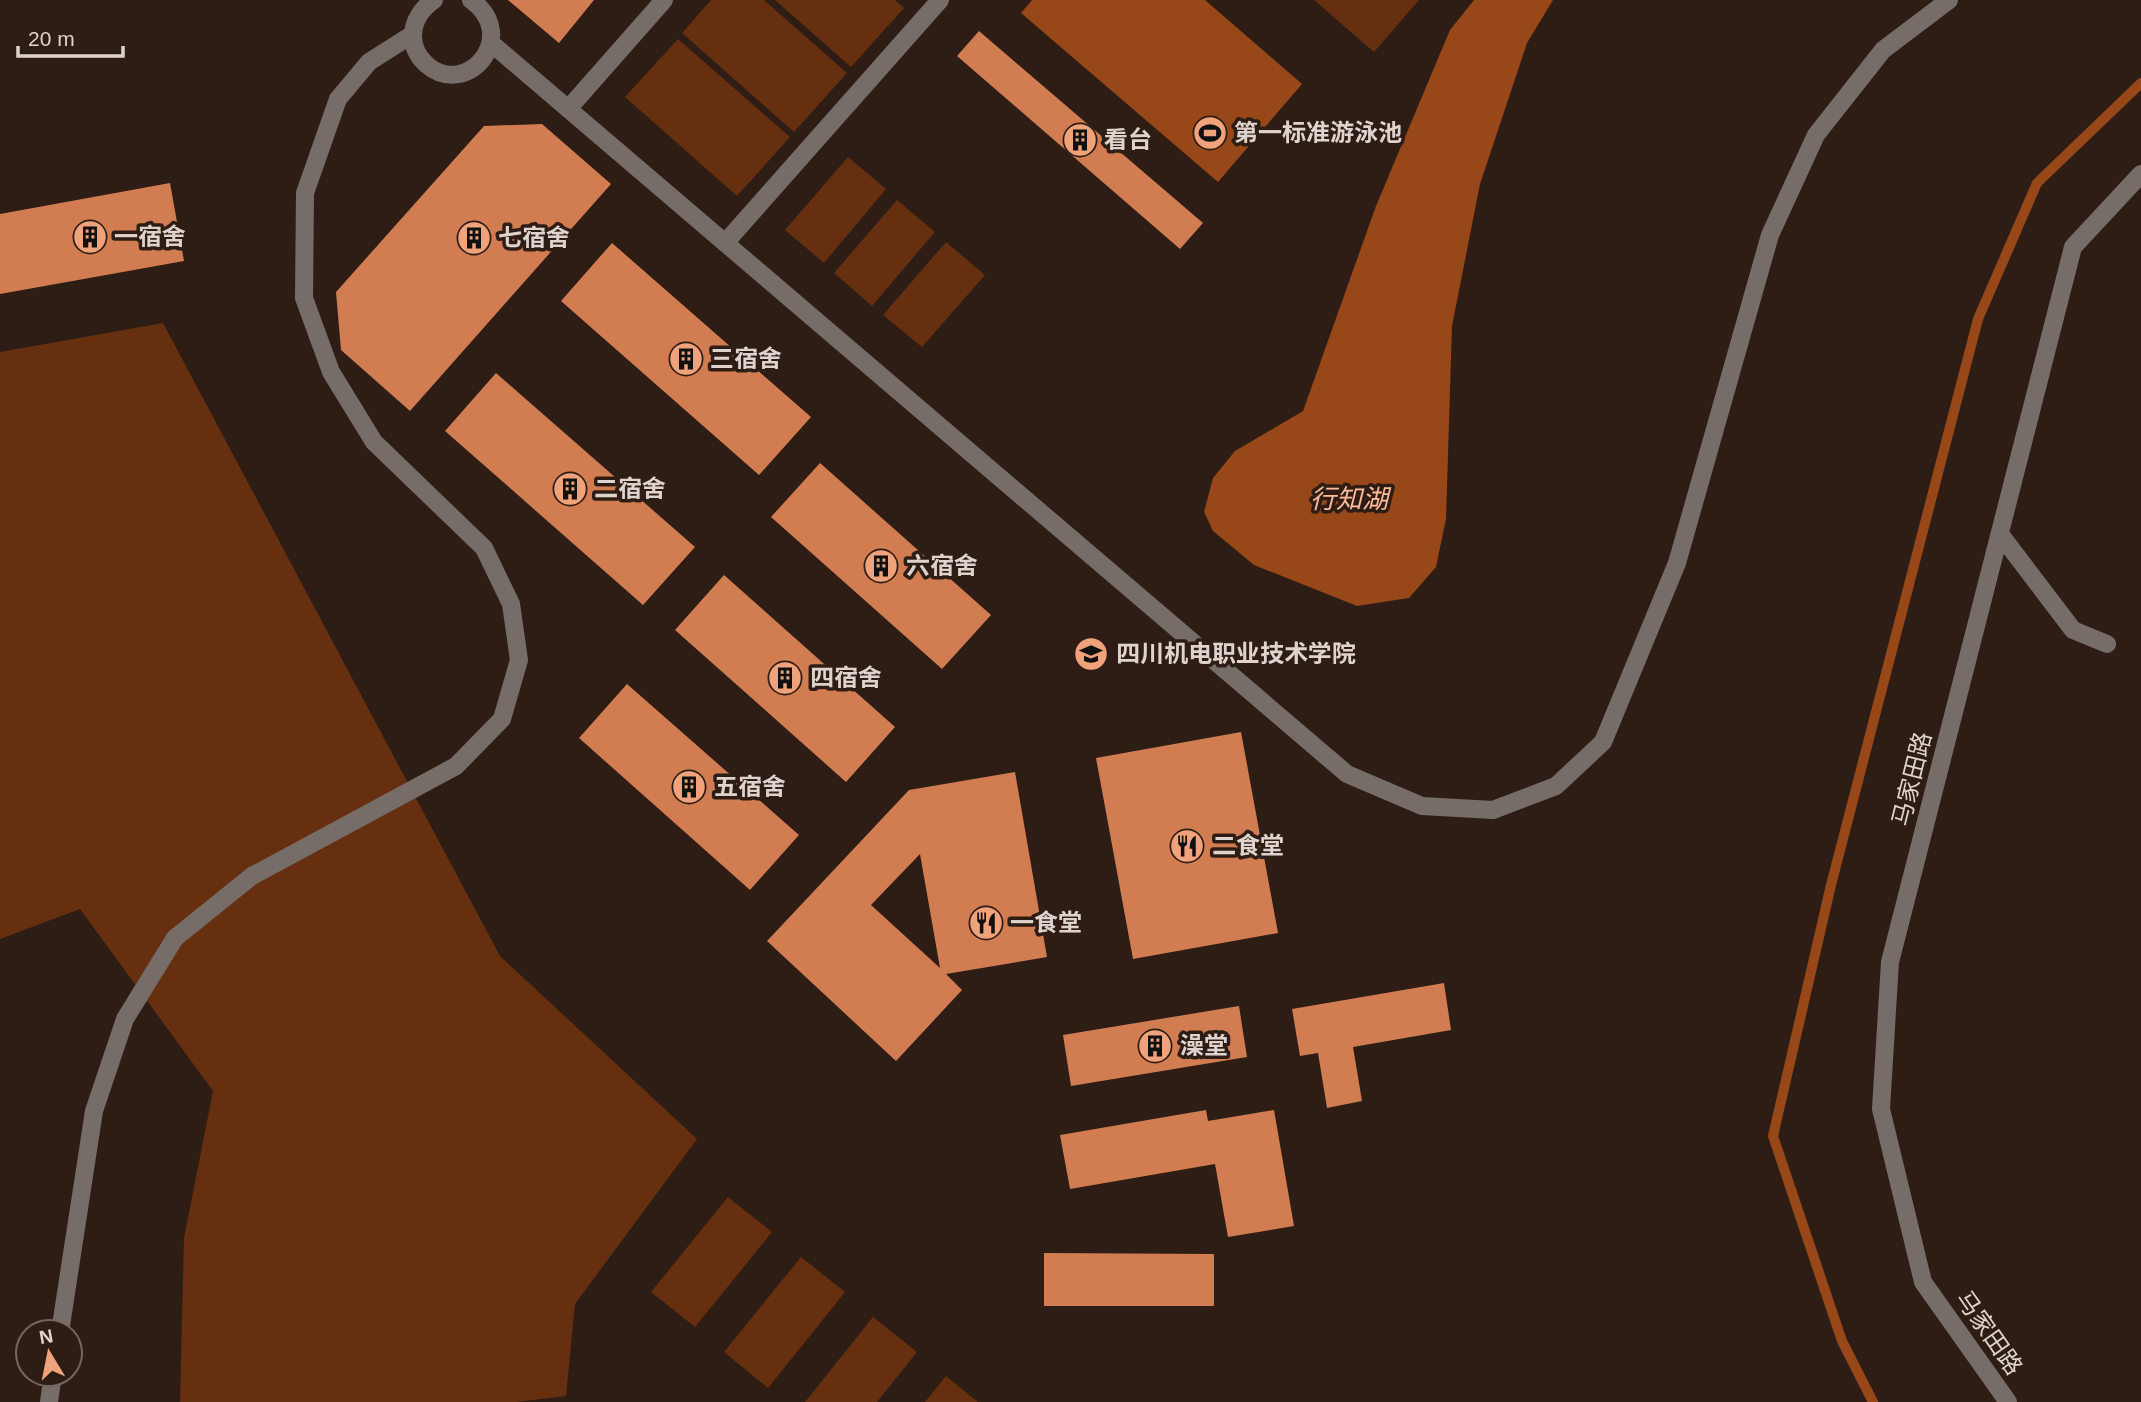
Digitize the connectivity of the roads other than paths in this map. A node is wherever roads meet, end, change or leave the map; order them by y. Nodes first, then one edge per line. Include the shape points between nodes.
1 (432, 0) edge
2 (471, 0) edge
3 (664, 0) edge
4 (940, 0) edge
5 (1949, 0) edge
6 (413, 34) junction
7 (491, 43) junction
8 (568, 109) junction
9 (2141, 174) edge
10 (726, 243) junction
11 (2000, 534) junction
12 (2107, 644) dead end
13 (62, 1318) edge
14 (2008, 1402) edge

1 - 6 street via 415,21
2 - 7 street via 488,18
3 - 8 street
4 - 10 street
5 - 10 street via 1883,50 1816,135 1770,236 1677,563 1603,742 1556,786 1493,810 1422,806 1347,774
6 - 7 street via 421,59 442,73 455,74 478,64
6 - 13 street via 369,62 338,99 304,193 304,298 331,372 374,442 484,548 511,604 519,660 502,719 456,766 252,876 175,937 125,1019 94,1111
7 - 8 street
8 - 10 street
9 - 11 street, 马家田路 via 2073,247
11 - 12 street via 2073,630
11 - 14 street, 马家田路 via 1890,962 1881,1109 1923,1282

